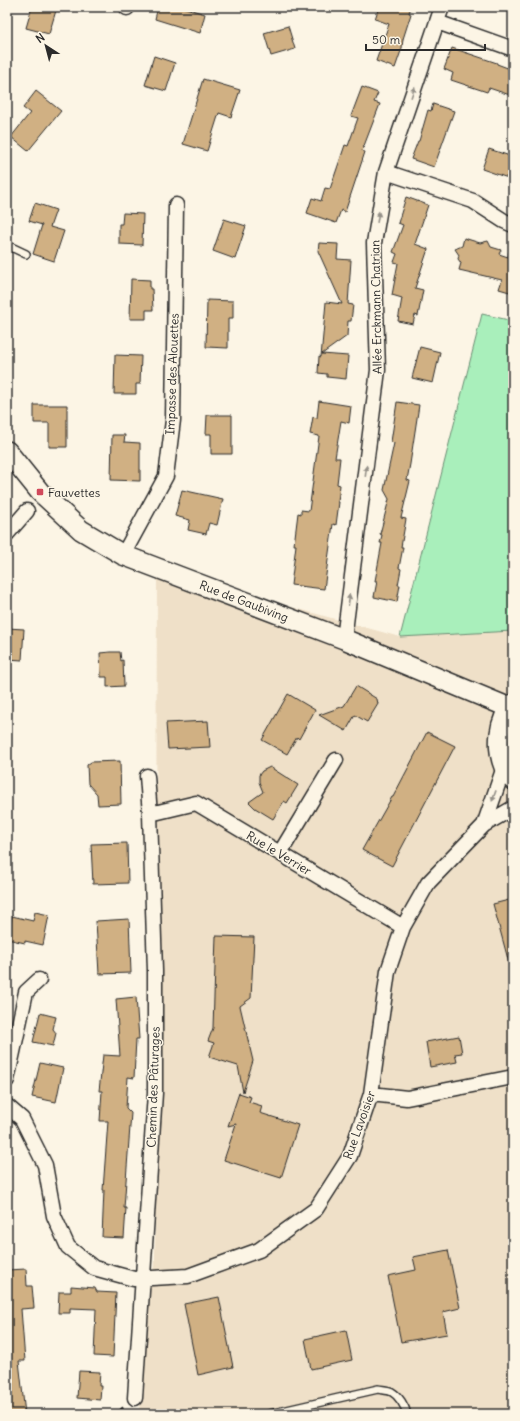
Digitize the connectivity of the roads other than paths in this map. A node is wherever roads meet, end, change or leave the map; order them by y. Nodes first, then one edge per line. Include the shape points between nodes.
1 (442, 7) edge
2 (437, 22) junction
3 (513, 49) edge
4 (386, 172) junction
5 (176, 205) dead end
6 (513, 225) edge
7 (7, 245) edge
8 (26, 254) dead end
9 (7, 451) edge
10 (27, 511) dead end
11 (7, 534) edge
12 (123, 555) junction
13 (344, 639) junction
14 (511, 706) edge
15 (336, 760) dead end
16 (509, 773) edge
17 (147, 776) dead end
18 (513, 808) edge
19 (150, 814) junction
20 (484, 825) junction
21 (280, 853) junction
22 (403, 927) junction
23 (39, 980) dead end
24 (513, 1077) edge
25 (7, 1080) edge
26 (372, 1094) junction
27 (7, 1106) edge
28 (142, 1278) junction
29 (135, 1398) road end
30 (269, 1414) edge
31 (407, 1414) edge

1 - 2 street, Allée Erckmann Chatrian
2 - 3 street
4 -> 2 street, Allée Erckmann Chatrian
4 - 6 street via 473,201
13 -> 4 street, Allée Erckmann Chatrian via 378,370 374,243
5 - 12 street, Impasse des Alouettes via 172,420 166,476
7 - 8 lane
9 - 12 main road, Rue de Gaubiving via 40,492 81,530
10 - 11 street
12 - 13 main road, Rue de Gaubiving
13 - 14 main road, Rue de Gaubiving
14 - 16 main road via 501,727 499,747
15 - 21 street
16 -> 20 street, Rue Lavoisier
17 - 19 street, Chemin des Pâturages
18 - 20 street, Rue Lavoisier
19 - 21 street, Rue le Verrier via 196,803
19 - 28 street, Chemin des Pâturages via 155,971 155,1093
20 - 22 street, Rue Lavoisier via 428,882
21 - 22 street, Rue le Verrier
22 - 26 street, Rue Lavoisier via 388,971
23 - 25 street via 26,992
24 - 26 street via 407,1098
26 - 28 street, Rue Lavoisier via 350,1156 316,1209 259,1250 188,1276
27 - 28 street, Rue Lavoisier via 22,1118 46,1165 54,1216 68,1246 94,1268 134,1279
28 - 29 street, Chemin des Pâturages
30 - 31 lane via 378,1389 396,1396

